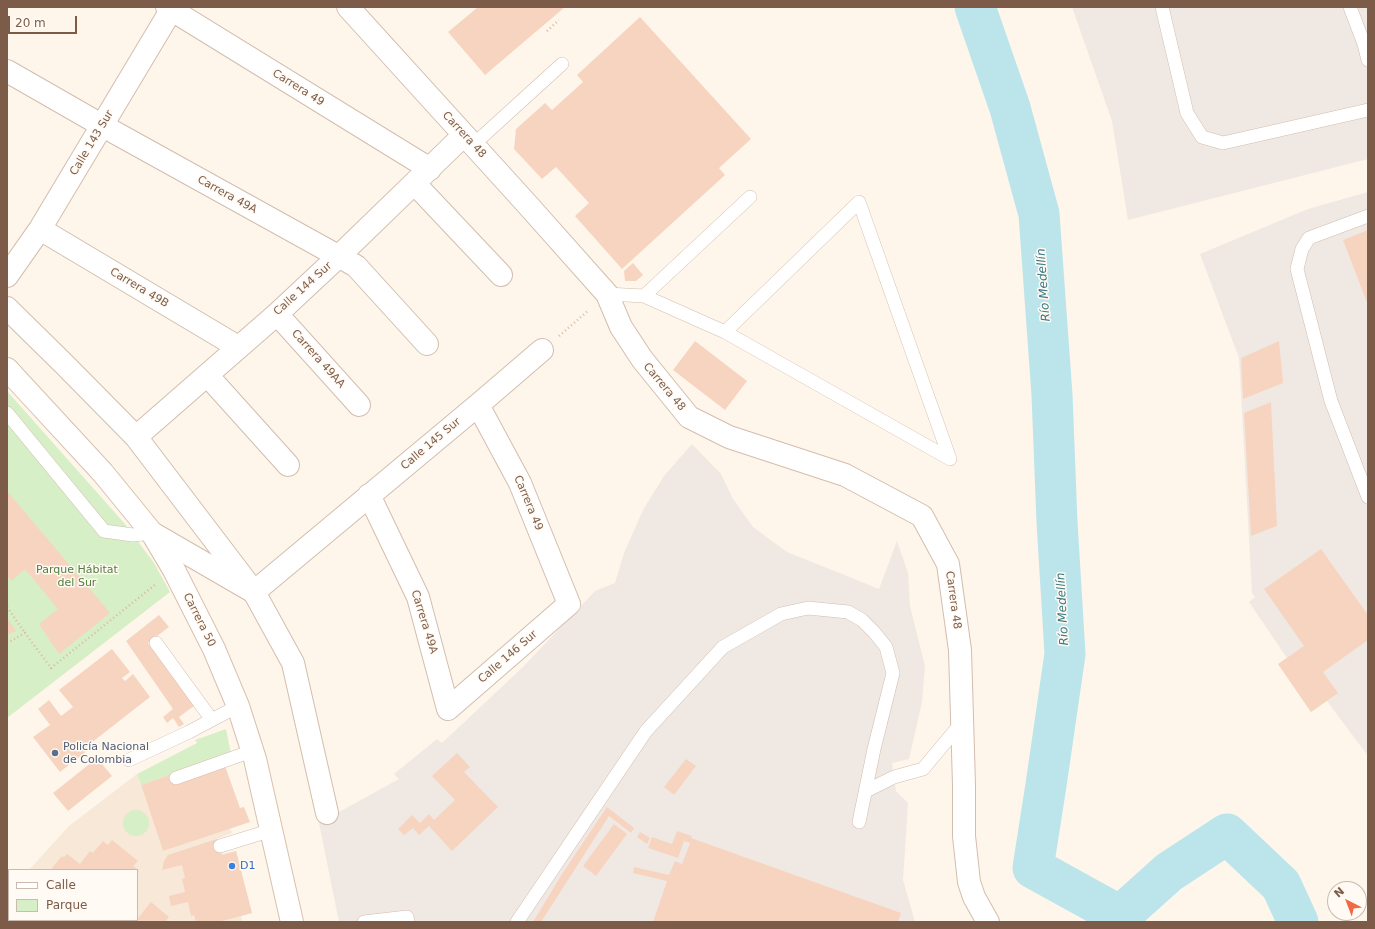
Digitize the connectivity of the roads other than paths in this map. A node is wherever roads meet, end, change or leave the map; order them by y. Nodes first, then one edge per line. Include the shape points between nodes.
1 (348, 7) edge
2 (1162, 7) edge
3 (1350, 7) edge
4 (170, 8) edge
5 (1368, 60) edge
6 (562, 64) dead end
7 (7, 71) edge
8 (1368, 110) edge
9 (103, 126) junction
10 (468, 140) junction
11 (422, 176) junction
12 (750, 197) dead end
13 (1368, 216) edge
14 (40, 229) junction
15 (338, 257) junction
16 (501, 275) dead end
17 (7, 276) edge
18 (607, 294) junction
19 (644, 296) junction
20 (7, 308) edge
21 (277, 314) junction
22 (725, 332) junction
23 (427, 344) dead end
24 (238, 347) junction
25 (542, 350) road end
26 (7, 369) edge
27 (207, 375) junction
28 (359, 405) dead end
29 (478, 405) junction
30 (10, 422) edge
31 (136, 437) junction
32 (288, 465) dead end
33 (369, 495) junction
34 (1368, 497) edge
35 (152, 533) junction
36 (254, 592) junction
37 (569, 604) joint
38 (156, 644) dead end
39 (238, 706) junction
40 (448, 709) joint
41 (212, 720) junction
42 (962, 721) junction
43 (252, 751) junction
44 (129, 760) dead end
45 (176, 778) dead end
46 (866, 791) junction
47 (327, 813) dead end
48 (859, 822) dead end
49 (272, 830) junction
50 (220, 846) dead end
51 (292, 922) edge
52 (364, 922) edge
53 (408, 922) edge
54 (517, 922) edge
55 (988, 922) edge

1 - 10 street, Carrera 48
2 - 8 lane via 1187,113 1202,137 1223,143
3 - 5 lane
4 - 9 street, Calle 143 Sur
4 - 11 street, Carrera 49
6 - 10 lane
7 - 9 street, Carrera 49A
9 - 14 street, Calle 143 Sur
9 - 15 street, Carrera 49A
10 - 11 street, Calle 144 Sur
10 - 18 street, Carrera 48
11 - 15 street, Calle 144 Sur
11 - 16 street, Carrera 49
12 - 19 lane
13 - 34 lane via 1309,238 1302,249 1297,269 1331,401
14 - 17 street, Calle 143 Sur
14 - 24 street, Carrera 49B
15 - 21 street, Calle 144 Sur
15 - 23 street, Carrera 49A via 356,266
18 - 19 lane
18 - 42 street, Carrera 48 via 621,326 642,359 689,416 729,437 845,476 922,516 948,564 960,650
19 - 22 lane
20 - 31 street
21 - 24 street, Calle 144 Sur
21 - 28 street, Carrera 49AA
22 - 22 lane via 844,399 950,459 859,202
24 - 27 street, Calle 144 Sur
25 - 29 street, Calle 145 Sur
26 - 35 street, Carrera 50 via 103,473
27 - 31 street, Calle 144 Sur
27 - 32 street
29 - 33 street, Calle 145 Sur
29 - 37 street, Carrera 49 via 520,483
30 - 35 lane via 104,531 133,535
31 - 36 street
33 - 36 street, Calle 145 Sur
33 - 40 street, Carrera 49A via 418,597
35 - 36 street
35 - 39 street, Carrera 50 via 174,570 214,650
36 - 47 street via 293,663
37 - 40 street, Calle 146 Sur
38 - 41 lane
39 - 41 lane
39 - 43 street, Carrera 50
41 - 44 lane
42 - 46 lane via 924,769 894,777
42 - 55 street, Carrera 48 via 964,836 969,882
43 - 45 lane
43 - 49 street, Carrera 50
46 - 48 lane
46 - 54 lane via 893,673 886,647 862,620 848,612 808,608 781,614 723,647 646,731
49 - 50 lane
49 - 51 street, Carrera 50
52 - 53 lane via 407,916

